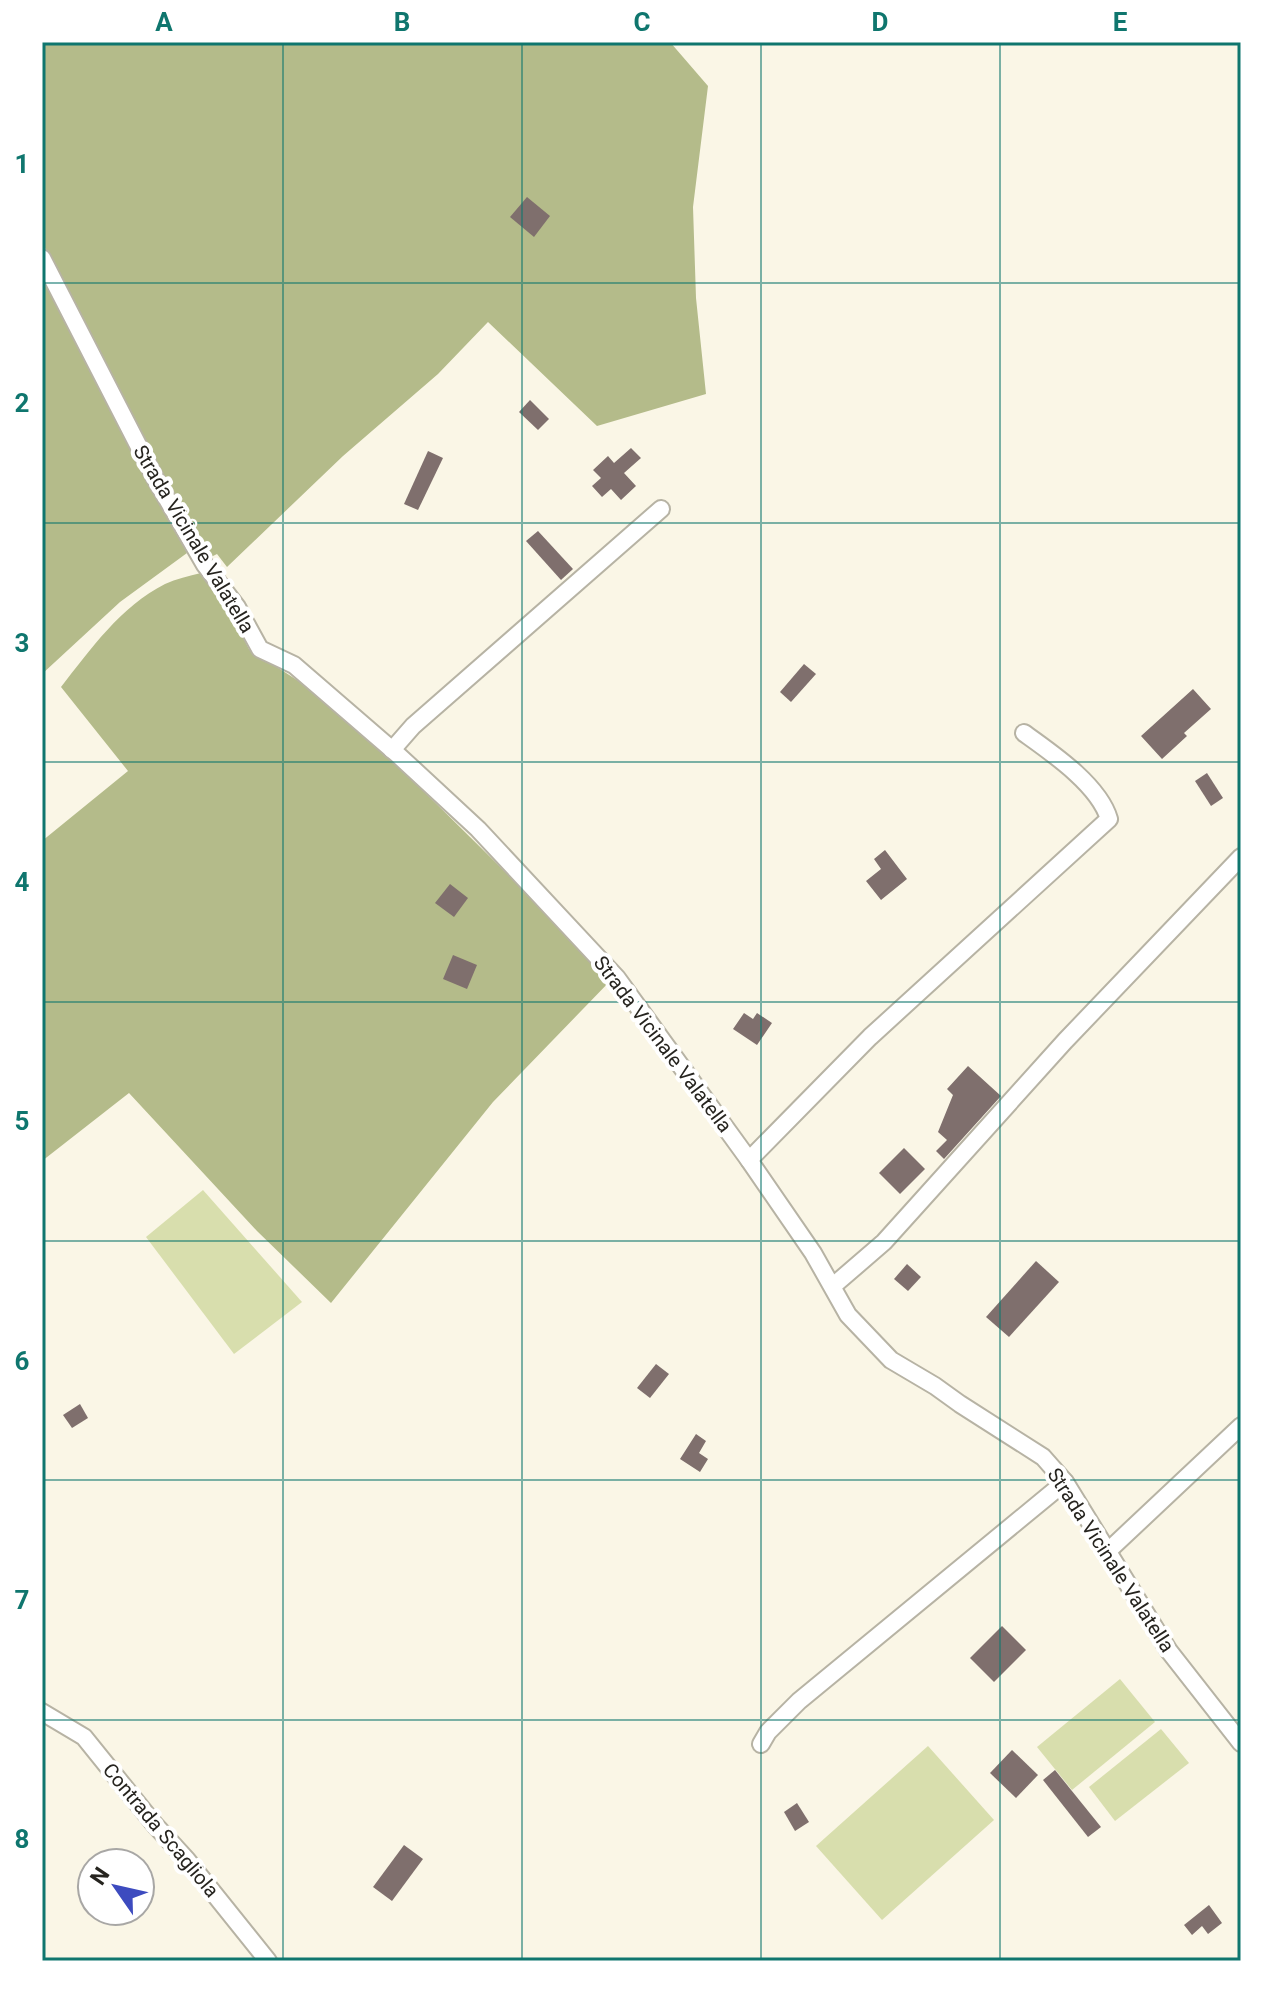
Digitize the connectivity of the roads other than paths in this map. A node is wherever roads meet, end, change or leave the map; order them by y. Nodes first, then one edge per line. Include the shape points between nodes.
1 (42, 258) edge
2 (661, 509) dead end
3 (1024, 733) dead end
4 (392, 750) junction
5 (1241, 857) edge
6 (749, 1160) junction
7 (833, 1286) junction
8 (1241, 1426) edge
9 (1065, 1482) junction
10 (1107, 1552) junction
11 (42, 1712) edge
12 (1241, 1743) edge
13 (761, 1744) dead end
14 (268, 1961) edge

1 - 4 street, Strada Vicinale Valatella via 156,480 260,649 294,665
2 - 4 street
3 - 6 street via 1074,771 1109,819 870,1037
4 - 6 street, Strada Vicinale Valatella via 478,829 617,978
5 - 7 street via 884,1242
6 - 7 street, Strada Vicinale Valatella
7 - 9 street, Strada Vicinale Valatella via 848,1315 891,1360 1043,1457
8 - 10 street
9 - 10 street, Strada Vicinale Valatella
9 - 13 street via 799,1701
10 - 12 street, Strada Vicinale Valatella via 1169,1651
11 - 14 street, Contrada Scagliola via 84,1737

